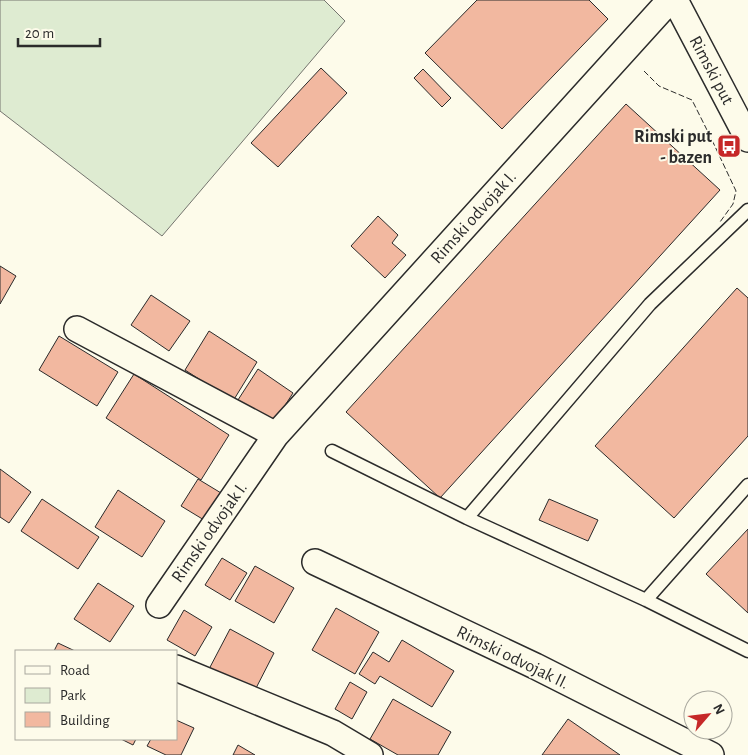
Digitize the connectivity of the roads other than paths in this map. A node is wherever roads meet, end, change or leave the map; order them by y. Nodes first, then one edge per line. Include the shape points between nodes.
1 (670, 0) edge
2 (675, 0) edge
3 (748, 139) edge
4 (748, 210) edge
5 (77, 329) dead end
6 (276, 435) junction
7 (332, 451) dead end
8 (748, 485) edge
9 (467, 518) junction
10 (315, 562) dead end
11 (646, 600) junction
12 (159, 605) dead end
13 (748, 651) edge
14 (178, 669) edge
15 (370, 755) edge
16 (711, 755) edge

1 - 6 street, Rimski odvojak I.
2 - 3 street, Rimski put
4 - 9 lane via 650,304
5 - 6 street
6 - 12 street, Rimski odvojak I.
7 - 9 lane
8 - 11 lane
9 - 11 lane
10 - 16 street, Rimski odvojak II. via 535,666
11 - 13 lane
14 - 15 street via 333,733

